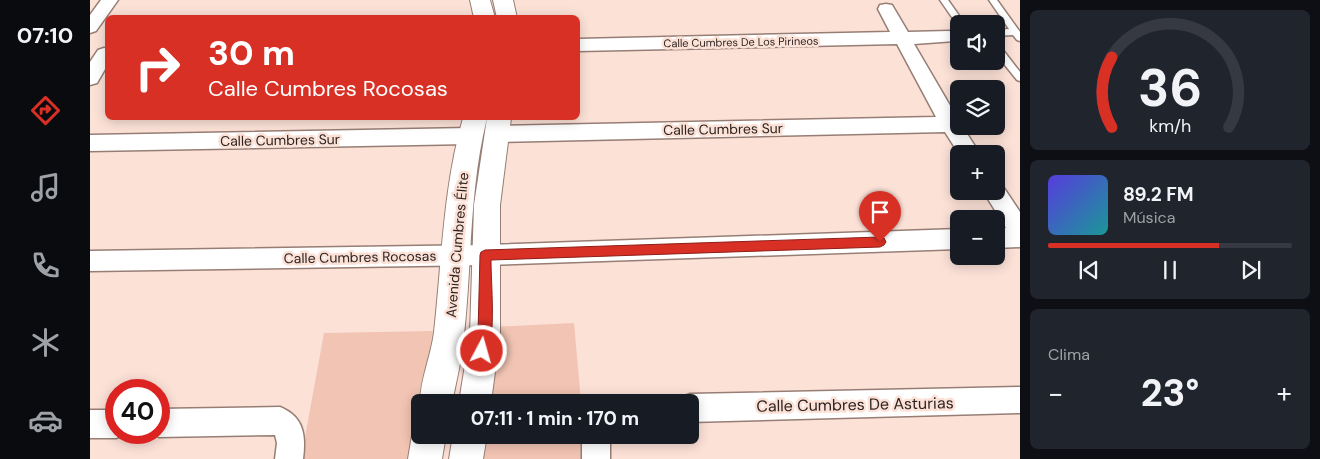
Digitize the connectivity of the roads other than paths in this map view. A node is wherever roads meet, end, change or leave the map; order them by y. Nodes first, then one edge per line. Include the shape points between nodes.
1 (110, 0) edge
2 (480, 0) edge
3 (503, 0) edge
4 (944, 0) edge
5 (993, 0) edge
6 (886, 10) dead end
7 (485, 15) edge
8 (506, 15) edge
9 (955, 15) edge
10 (90, 27) edge
11 (1005, 34) edge
12 (1018, 35) edge
13 (950, 38) dead end
14 (904, 39) junction
15 (580, 45) edge
16 (100, 54) edge
17 (1005, 59) edge
18 (90, 78) edge
19 (1020, 78) edge
20 (950, 124) joint
21 (485, 126) edge
22 (90, 143) edge
23 (1000, 200) edge
24 (1020, 232) edge
25 (1020, 237) edge
26 (1005, 238) edge
27 (950, 239) edge
28 (485, 255) junction
29 (455, 256) junction
30 (90, 261) edge
31 (437, 394) edge
32 (475, 394) edge
33 (1020, 400) edge
34 (699, 408) edge
35 (170, 423) edge
36 (90, 424) edge
37 (105, 424) edge
38 (428, 444) edge
39 (468, 444) edge
40 (596, 444) edge
41 (289, 459) edge
42 (425, 459) edge
43 (466, 459) edge
44 (596, 459) edge

1 - 10 street
2 - 7 street
3 - 8 street
4 - 9 lane
5 - 12 lane
6 - 14 street
11 - 12 lane
13 - 14 street, Calle Cumbres De Los Pirineos
14 - 15 street, Calle Cumbres De Los Pirineos
14 - 20 street
16 - 18 street
17 - 19 lane
20 - 21 street, Calle Cumbres Sur
21 - 22 street, Calle Cumbres Sur
21 - 28 street, Avenida Cumbres Élite
21 - 29 street, Avenida Cumbres Élite via 458,213
23 - 24 street
25 - 26 street
27 - 28 street, Calle Cumbres Rocosas
28 - 29 street, Calle Cumbres Rocosas
28 - 32 street, Avenida Cumbres Élite via 484,334
29 - 30 street, Calle Cumbres Rocosas
29 - 31 street, Avenida Cumbres Élite via 448,337
33 - 34 street, Calle Cumbres De Asturias
35 - 41 street via 280,421 286,424 290,435
36 - 37 street
38 - 42 street
39 - 43 street
40 - 44 street

